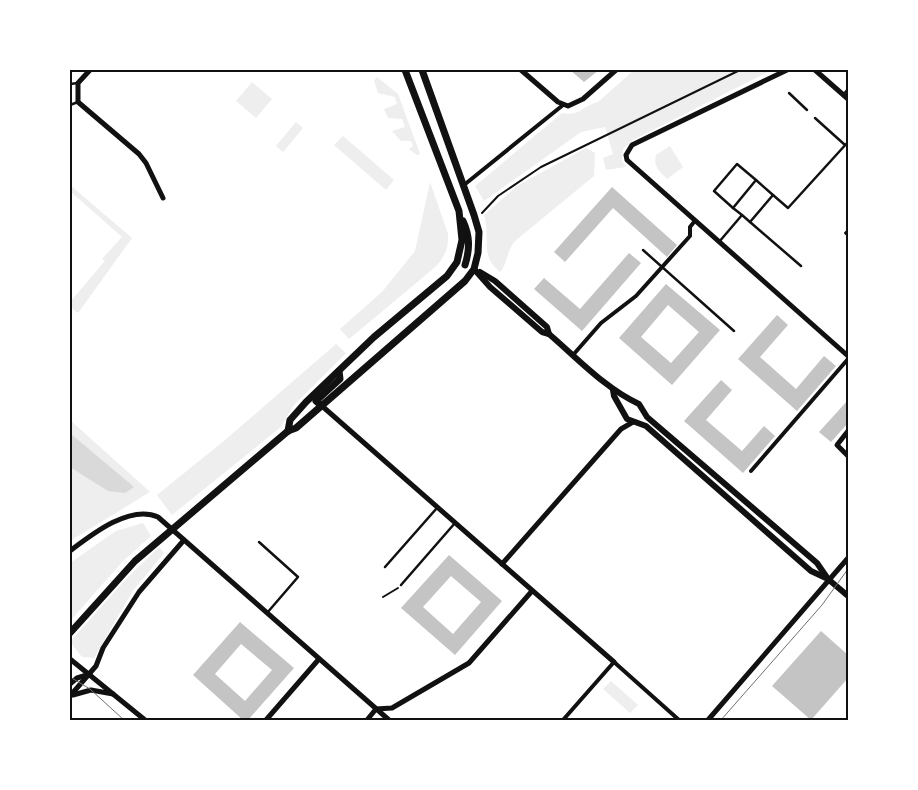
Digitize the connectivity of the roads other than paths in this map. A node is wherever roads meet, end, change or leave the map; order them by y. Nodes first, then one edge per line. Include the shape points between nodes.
1 (90, 70) edge
2 (405, 70) edge
3 (422, 70) edge
4 (521, 70) edge
5 (616, 70) edge
6 (787, 70) edge
7 (816, 70) edge
8 (78, 83) junction
9 (70, 84) edge
10 (848, 89) edge
11 (789, 93) dead end
12 (846, 96) edge
13 (78, 102) junction
14 (70, 105) edge
15 (563, 105) junction
16 (807, 110) dead end
17 (815, 118) dead end
18 (847, 143) edge
19 (756, 180) junction
20 (464, 185) junction
21 (773, 195) junction
22 (163, 198) dead end
23 (733, 208) junction
24 (742, 215) junction
25 (694, 222) junction
26 (750, 222) junction
27 (718, 243) junction
28 (643, 250) dead end
29 (461, 263) junction
30 (801, 266) dead end
31 (662, 268) junction
32 (474, 269) junction
33 (734, 331) dead end
34 (573, 355) junction
35 (848, 358) edge
36 (339, 370) junction
37 (613, 390) junction
38 (632, 402) junction
39 (322, 406) junction
40 (624, 411) junction
41 (643, 412) junction
42 (634, 422) junction
43 (848, 430) edge
44 (288, 431) junction
45 (848, 456) edge
46 (751, 471) dead end
47 (437, 507) junction
48 (455, 523) junction
49 (172, 529) junction
50 (184, 540) junction
51 (259, 542) dead end
52 (70, 551) edge
53 (848, 558) edge
54 (502, 564) junction
55 (386, 567) dead end
56 (828, 579) junction
57 (401, 585) road end
58 (532, 591) junction
59 (847, 593) edge
60 (267, 613) junction
61 (70, 633) edge
62 (70, 659) edge
63 (319, 659) junction
64 (614, 662) junction
65 (90, 674) junction
66 (70, 684) edge
67 (116, 695) junction
68 (70, 696) edge
69 (376, 709) junction
70 (145, 720) edge
71 (266, 720) edge
72 (367, 720) edge
73 (389, 720) edge
74 (562, 720) edge
75 (679, 720) edge
76 (708, 720) edge

1 - 8 street
2 - 29 main road via 458,211
3 - 20 main road
4 - 15 street
5 - 15 street via 576,103
6 - 25 street via 642,140 628,151 627,160
7 - 12 street
8 - 9 lane
8 - 13 street
10 - 12 lane
11 - 16 lane
13 - 14 lane
13 - 22 street via 139,154
15 - 20 street
17 - 18 lane
18 - 21 lane via 788,208
19 - 21 lane
19 - 23 lane
19 - 23 lane via 737,164 714,191
20 - 32 main road via 479,232
21 - 26 lane
23 - 24 lane
24 - 26 lane
24 - 27 lane
25 - 27 street
25 - 31 street via 690,236
26 - 30 lane
27 - 35 street
28 - 31 lane
29 - 32 main road
29 - 36 main road
31 - 33 lane
31 - 34 street via 636,296 601,323
32 - 34 street via 542,332 549,334
32 - 39 main road via 453,293
34 - 37 street
35 - 46 street
36 - 39 main road via 340,379 316,401
36 - 44 main road via 290,420
37 - 38 street
37 - 40 street
38 - 40 street
38 - 41 street via 639,404
39 - 44 main road
39 - 47 street
40 - 42 street via 627,419
41 - 42 street via 641,418
41 - 56 street via 817,563
42 - 54 street via 621,429
42 - 56 street via 655,434 811,571
43 - 45 street via 838,445
44 - 49 main road
47 - 48 street
47 - 55 lane
48 - 54 street
48 - 57 lane
49 - 50 street
49 - 52 street via 152,514 134,514
49 - 61 main road via 122,574
50 - 60 street
50 - 65 street via 139,592
51 - 60 lane via 298,577
53 - 56 street
54 - 58 street
56 - 59 street
56 - 76 street
58 - 64 street
58 - 69 street via 469,663 392,708
60 - 63 street
62 - 65 street
63 - 69 street
63 - 71 street
64 - 74 street
64 - 75 street
65 - 66 street
65 - 67 street
65 - 68 street
67 - 68 street via 91,690
67 - 70 street
69 - 72 street
69 - 73 street

